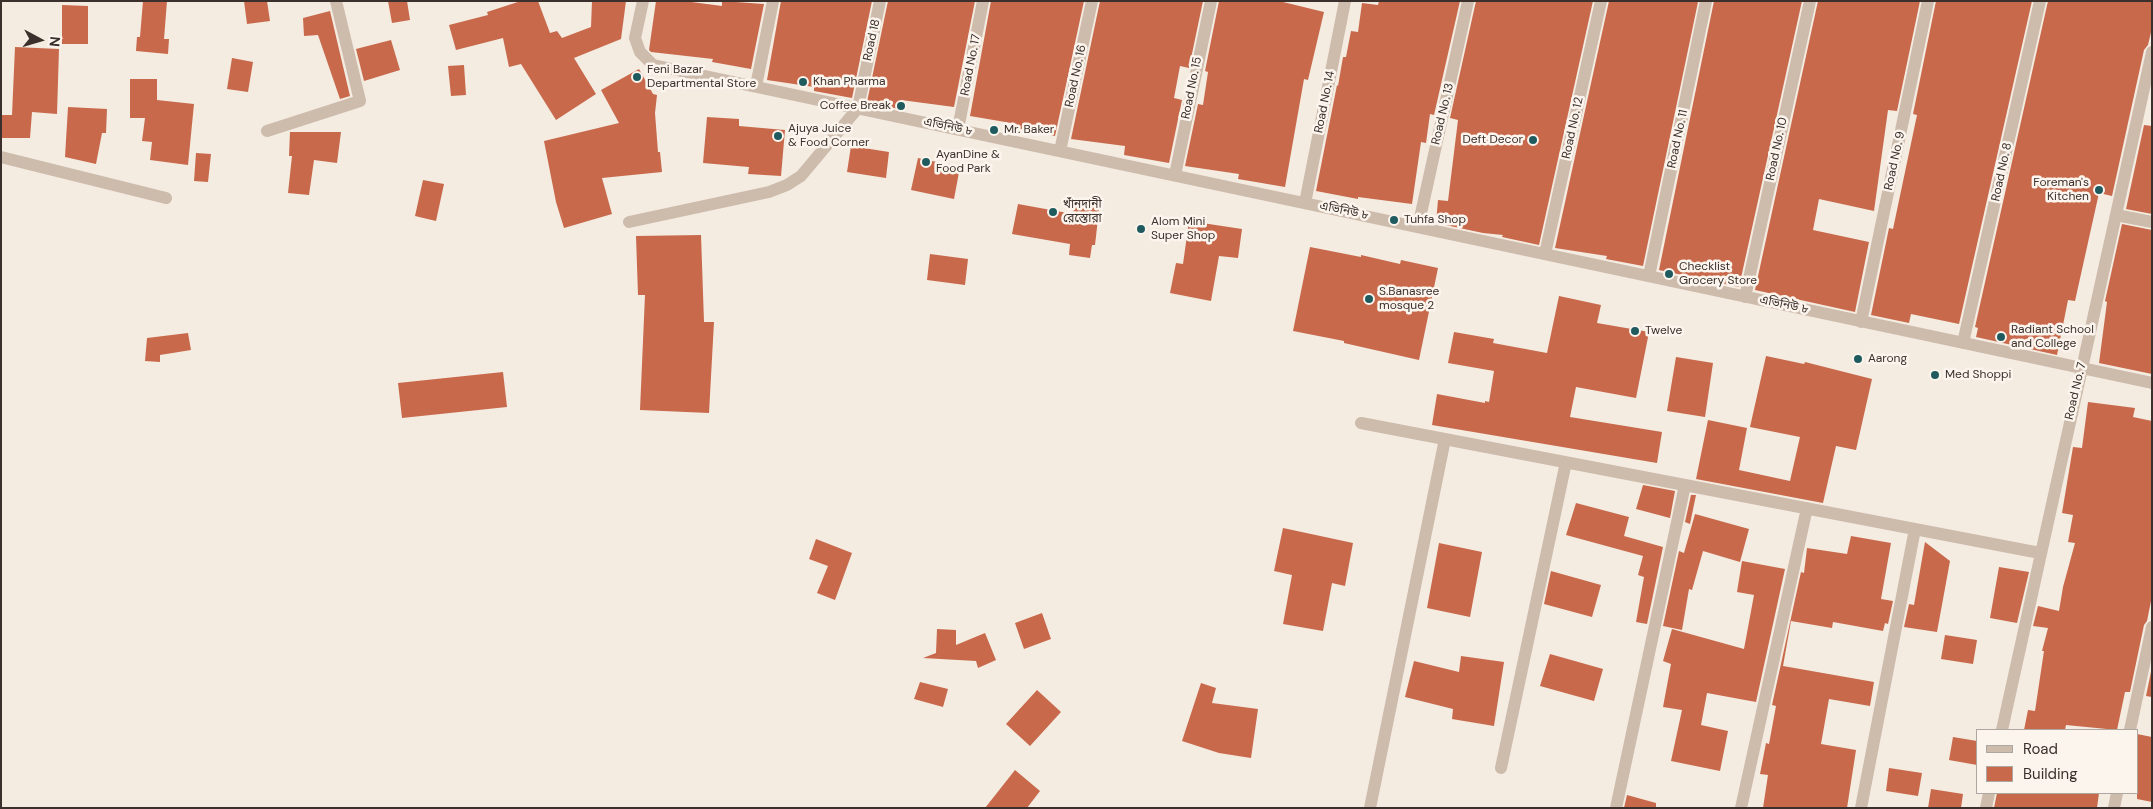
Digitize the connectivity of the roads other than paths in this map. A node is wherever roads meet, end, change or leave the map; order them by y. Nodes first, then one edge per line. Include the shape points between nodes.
1 (336, 1) edge
2 (643, 1) edge
3 (773, 1) edge
4 (880, 1) edge
5 (983, 1) edge
6 (1092, 1) edge
7 (1211, 1) edge
8 (1345, 1) edge
9 (1468, 1) edge
10 (1600, 1) edge
11 (1706, 1) edge
12 (1810, 1) edge
13 (1928, 1) edge
14 (2040, 1) edge
15 (2152, 52) edge
16 (756, 86) junction
17 (858, 108) junction
18 (958, 130) junction
19 (267, 131) dead end
20 (1060, 151) junction
21 (1, 156) edge
22 (1174, 175) junction
23 (166, 198) dead end
24 (1305, 203) junction
25 (2116, 215) junction
26 (629, 222) dead end
27 (2152, 222) edge
28 (1418, 227) junction
29 (1545, 254) junction
30 (1649, 276) junction
31 (1745, 297) junction
32 (1861, 322) junction
33 (1963, 343) junction
34 (2081, 368) junction
35 (2152, 383) edge
36 (1361, 423) dead end
37 (1445, 439) junction
38 (1566, 462) junction
39 (1685, 485) junction
40 (1807, 508) junction
41 (1915, 529) junction
42 (2040, 553) junction
43 (2152, 627) edge
44 (2002, 729) edge
45 (2130, 729) edge
46 (1501, 768) dead end
47 (1989, 794) edge
48 (2118, 794) edge
49 (1370, 808) edge
50 (1616, 808) edge
51 (1741, 808) edge
52 (1861, 808) edge
53 (1986, 808) edge
54 (2114, 808) edge

1 - 19 street via 360,101
2 - 16 street, এভিনিউ ৮ via 635,38 640,52 653,65
3 - 16 street
4 - 17 street, Road 18
5 - 18 street, Road No. 17
6 - 20 street, Road No. 16
7 - 22 street, Road No. 15
8 - 24 street, Road No. 14
9 - 28 street, Road No. 13
10 - 29 street, Road No. 12
11 - 30 street, Road No. 11
12 - 31 street, Road No. 10
13 - 32 street, Road No. 9
14 - 33 street, Road No. 8
15 - 25 street, Road No. 7
16 - 17 street, এভিনিউ ৮
17 - 18 street, এভিনিউ ৮
17 - 26 street via 801,176 787,185 769,192
18 - 20 street, এভিনিউ ৮
20 - 22 street, এভিনিউ ৮
21 - 23 street
22 - 24 street, এভিনিউ ৮
24 - 28 street, এভিনিউ ৮
25 - 27 street
25 - 34 street, Road No. 7
28 - 29 street, এভিনিউ ৮
29 - 30 street, এভিনিউ ৮
30 - 31 street, এভিনিউ ৮
31 - 32 street, এভিনিউ ৮
32 - 33 street, এভিনিউ ৮
33 - 34 street, এভিনিউ ৮
34 - 35 street, এভিনিউ ৮
34 - 42 street, Road No. 7
36 - 37 street
37 - 38 street
37 - 49 street
38 - 39 street
38 - 46 street
39 - 40 street
39 - 50 street
40 - 41 street
40 - 51 street
41 - 42 street
41 - 52 street
42 - 44 street, Road No. 7
43 - 45 street
47 - 53 street
48 - 54 street

